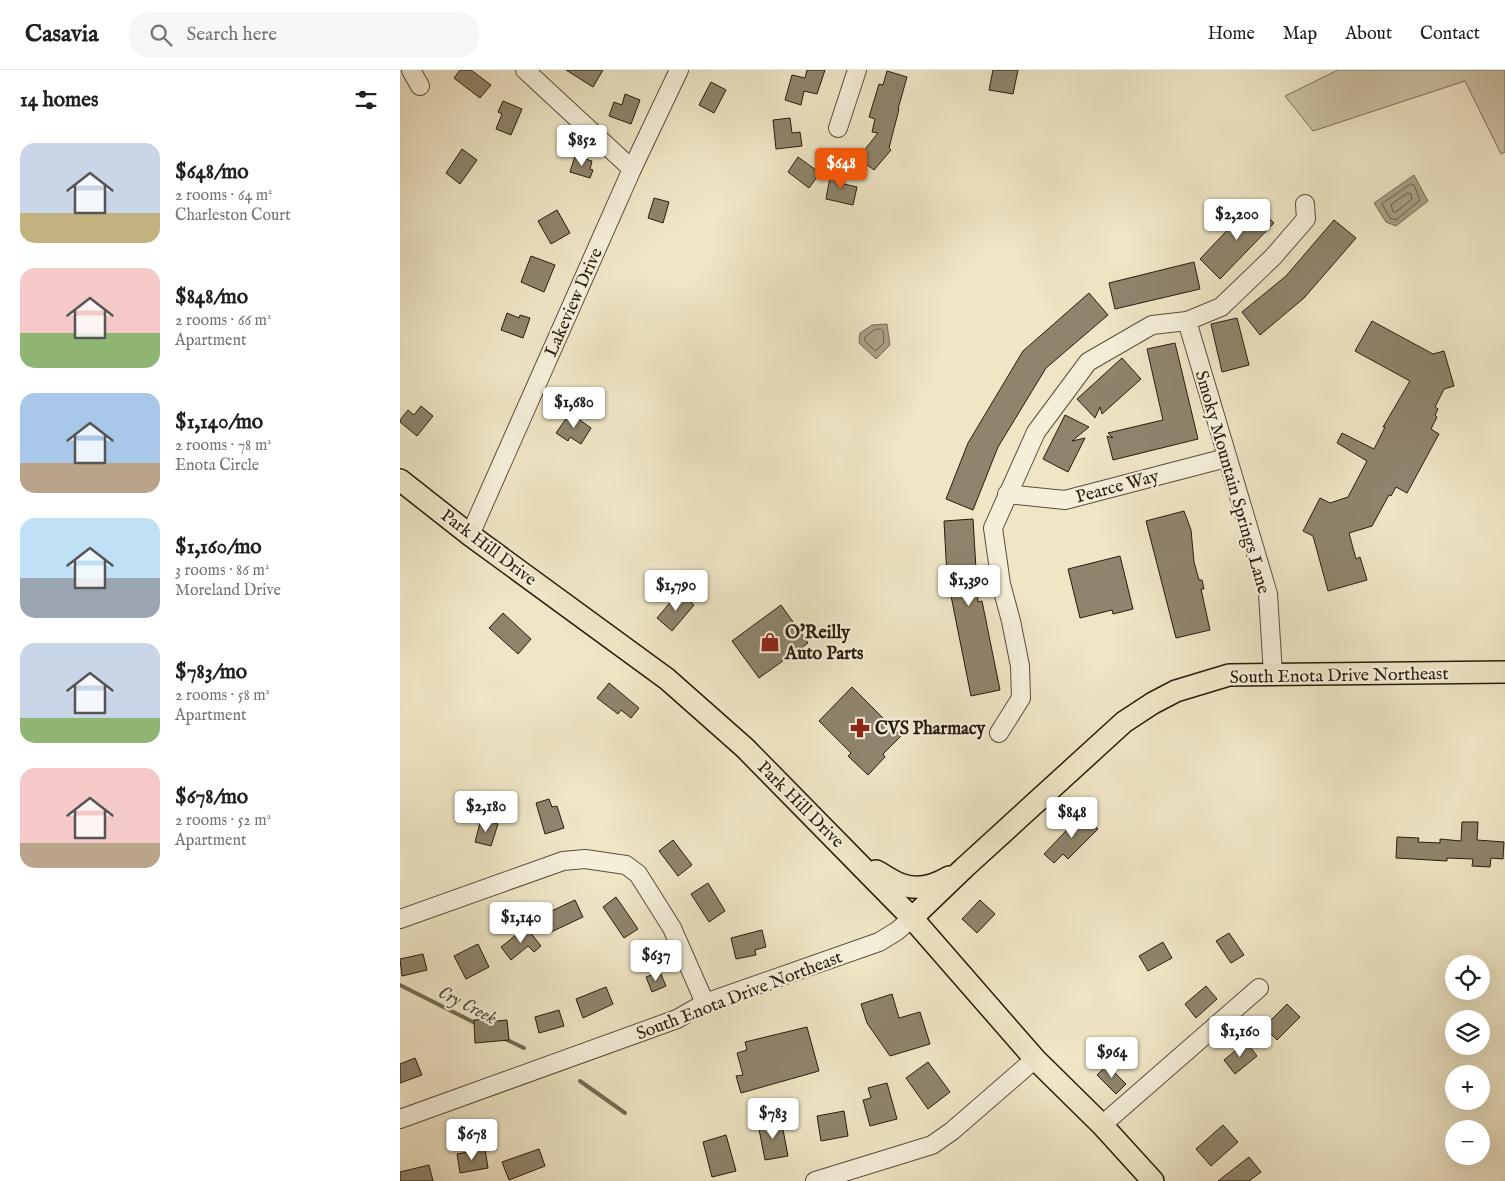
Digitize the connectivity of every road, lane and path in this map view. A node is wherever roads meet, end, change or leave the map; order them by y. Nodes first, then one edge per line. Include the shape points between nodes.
1 (411, 70) edge
2 (525, 70) edge
3 (679, 70) edge
4 (856, 70) edge
5 (420, 86) dead end
6 (838, 128) dead end
7 (632, 168) junction
8 (1306, 204) dead end
9 (1187, 321) junction
10 (1226, 458) junction
11 (400, 480) edge
12 (1007, 494) junction
13 (470, 534) junction
14 (1505, 672) edge
15 (1273, 674) junction
16 (999, 733) dead end
17 (862, 866) junction
18 (964, 868) junction
19 (912, 918) junction
20 (400, 919) edge
21 (1259, 988) dead end
22 (705, 1003) junction
23 (1035, 1059) junction
24 (400, 1119) edge
25 (1102, 1125) junction
26 (815, 1181) edge
27 (1153, 1181) edge

1 - 5 street
2 - 7 street
3 - 7 street, Lakeview Drive
4 - 6 street
7 - 13 street, Lakeview Drive
8 - 9 street via 1306,220 1273,257 1221,307
9 - 10 street, Smoky Mountain Springs Lane
9 - 12 street via 1152,325 1088,362 1036,432
10 - 12 street, Pearce Way via 1066,500
10 - 15 street, Smoky Mountain Springs Lane via 1268,594
11 - 13 main road, Park Hill Drive
12 - 16 street via 993,528 1001,584 1020,666 1020,698
13 - 17 main road, Park Hill Drive via 667,679 745,748
14 - 15 main road, South Enota Drive Northeast
15 - 18 main road, South Enota Drive Northeast via 1229,675 1153,703 1124,722
17 - 18 main road via 910,888 938,884
17 - 19 main road, Park Hill Drive
18 - 19 main road, South Enota Drive Northeast
19 - 22 street, South Enota Drive Northeast via 879,942
19 - 23 main road, Park Hill Drive
20 - 22 street via 563,861 585,859 626,865 638,874 672,928
21 - 25 street
22 - 24 street, South Enota Drive Northeast via 677,1019
23 - 25 main road, Park Hill Drive
23 - 26 street via 952,1131 932,1144
25 - 27 main road, Park Hill Drive

